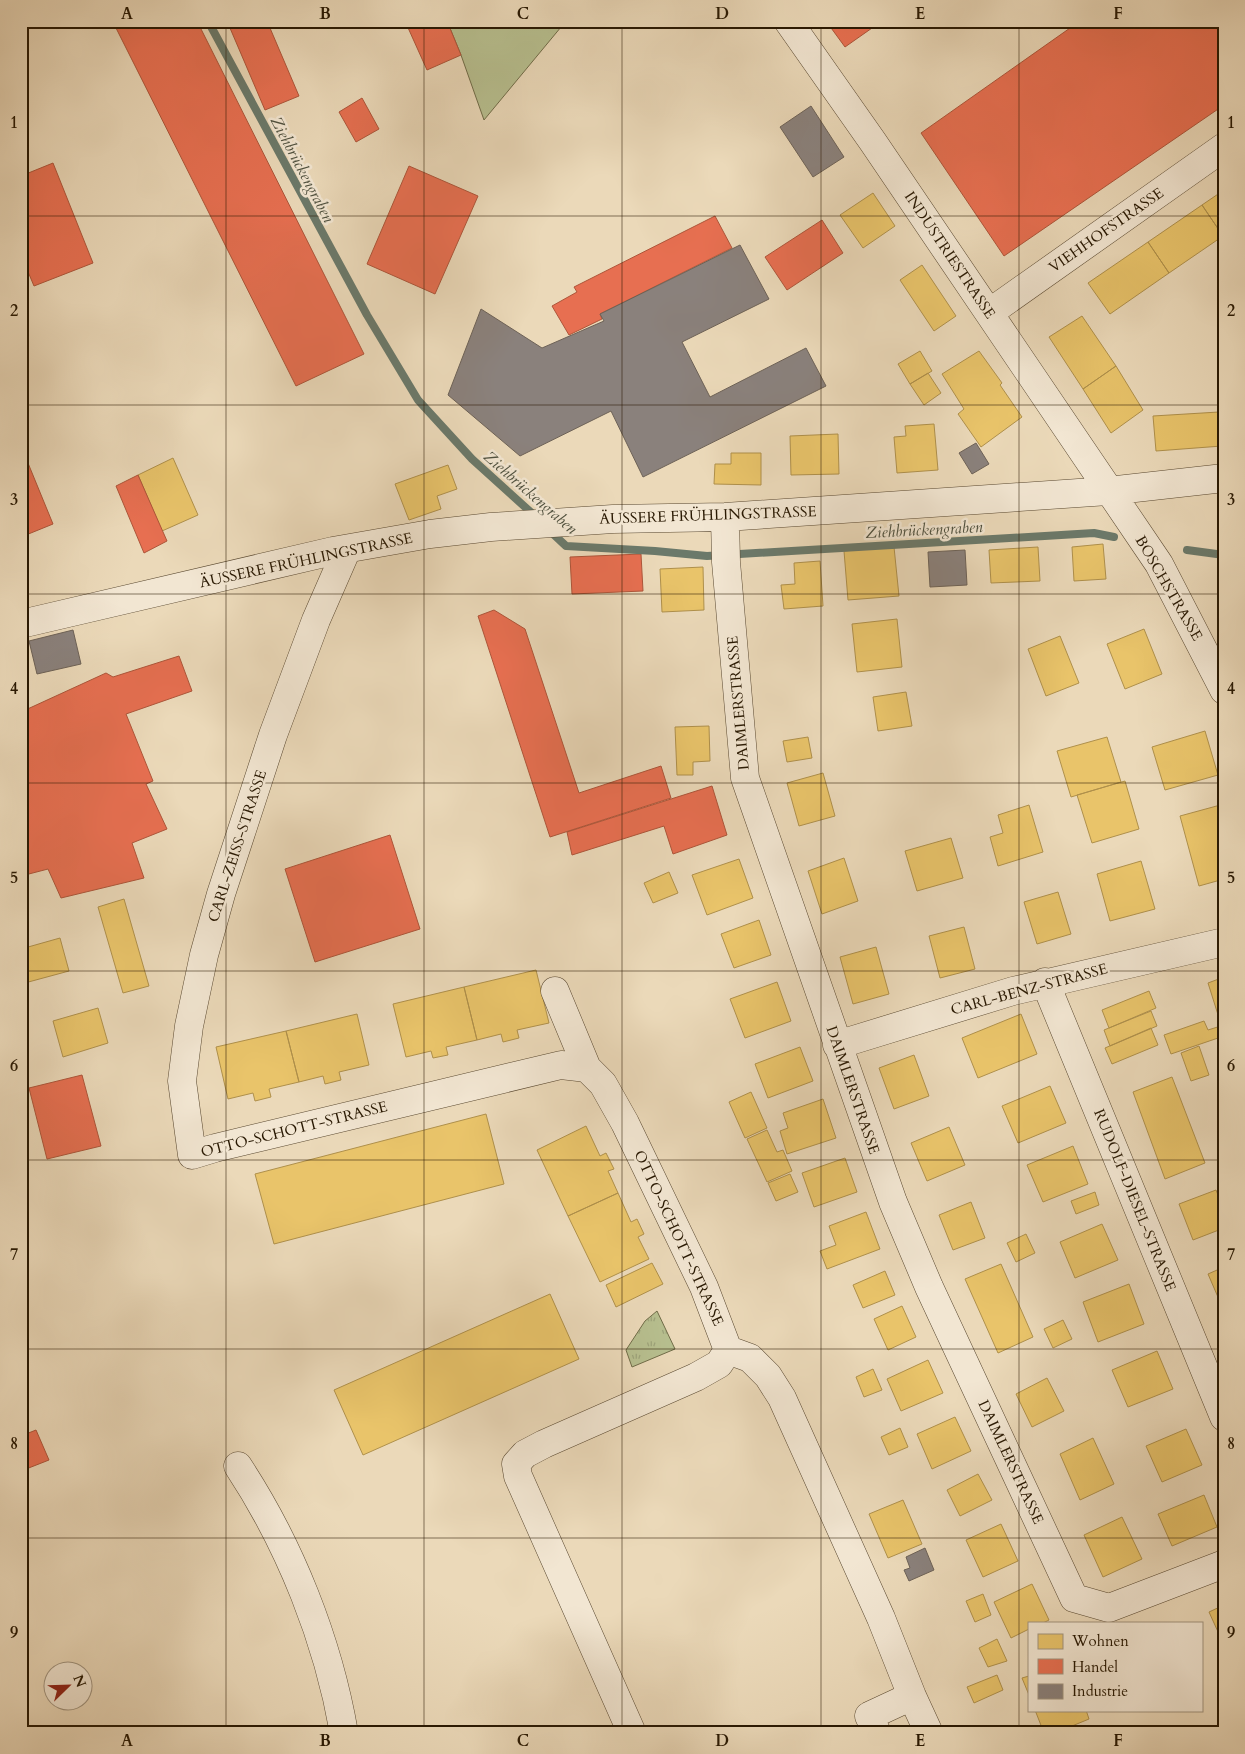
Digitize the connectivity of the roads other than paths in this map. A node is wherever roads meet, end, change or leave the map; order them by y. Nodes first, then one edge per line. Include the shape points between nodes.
1 (788, 21) edge
2 (1224, 147) edge
3 (989, 313) junction
4 (1224, 478) edge
5 (1108, 491) junction
6 (725, 517) junction
7 (347, 548) junction
8 (21, 624) edge
9 (1224, 690) edge
10 (1224, 942) edge
11 (1045, 982) junction
12 (555, 991) dead end
13 (837, 1045) junction
14 (587, 1068) junction
15 (192, 1154) joint
16 (728, 1350) junction
17 (1224, 1417) edge
18 (238, 1466) dead end
19 (1224, 1564) edge
20 (912, 1696) junction
21 (344, 1733) edge
22 (632, 1733) edge
23 (877, 1733) edge
24 (929, 1733) edge

1 - 3 street, INDUSTRIESTRASSE
2 - 3 street, VIEHHOFSTRASSE
3 - 5 street, INDUSTRIESTRASSE
4 - 5 street, ÄUSSERE FRÜHLINGSTRASSE
5 - 6 street, ÄUSSERE FRÜHLINGSTRASSE
5 - 9 street, BOSCHSTRASSE via 1159,564
6 - 7 street, ÄUSSERE FRÜHLINGSTRASSE via 491,527
6 - 13 street, DAIMLERSTRASSE via 745,778
7 - 8 street, ÄUSSERE FRÜHLINGSTRASSE
7 - 15 street, CARL-ZEISS-STRASSE via 273,735 220,894 204,955 189,1026 182,1081
10 - 11 street, CARL-BENZ-STRASSE
11 - 13 street, CARL-BENZ-STRASSE
11 - 17 street, RUDOLF-DIESEL-STRASSE
12 - 14 street
13 - 19 street, DAIMLERSTRASSE via 893,1202 1074,1598 1109,1608
14 - 15 street, OTTO-SCHOTT-STRASSE via 562,1065
14 - 16 street, OTTO-SCHOTT-STRASSE via 603,1084 625,1123 704,1287
16 - 20 street via 750,1358 768,1376 782,1398
16 - 22 street via 719,1364 696,1377 544,1444 525,1454 516,1464 518,1476
18 - 21 street via 254,1490 297,1576 322,1646
20 - 23 street via 869,1716
20 - 24 street

